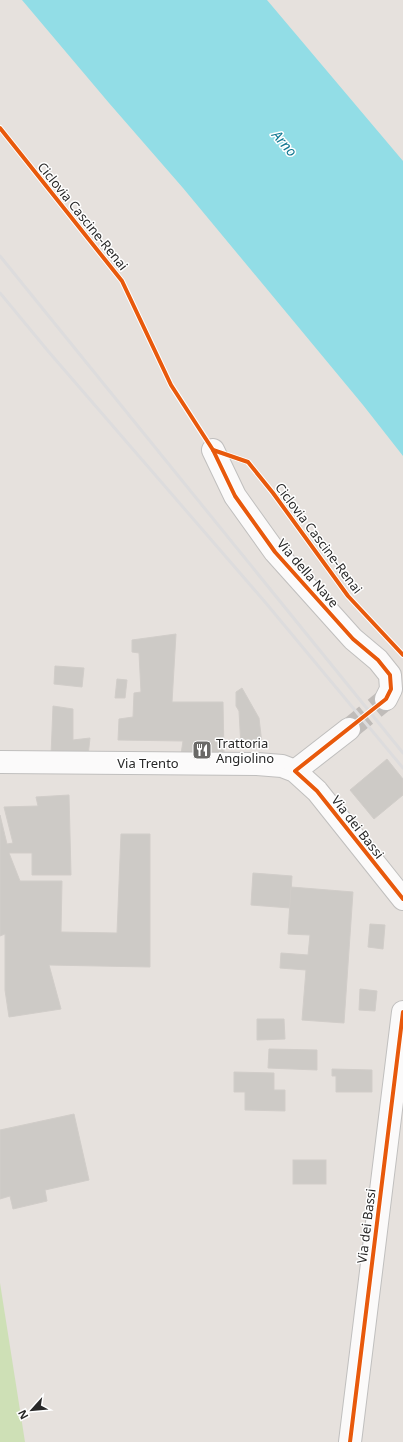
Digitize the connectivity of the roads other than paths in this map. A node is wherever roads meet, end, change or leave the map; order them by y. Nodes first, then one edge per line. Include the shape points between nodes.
1 (213, 450) dead end
2 (386, 699) tunnel mouth
3 (349, 729) tunnel mouth
4 (0, 762) edge
5 (295, 771) junction
6 (403, 900) edge
7 (403, 1012) edge
8 (350, 1442) edge

1 - 2 street, Via della Nave via 235,496 275,552 353,639 378,660 390,675 391,689
3 - 5 street
4 - 5 street, Via Trento via 257,764 282,766
5 - 6 street, Via dei Bassi via 317,791
7 - 8 street, Via dei Bassi

